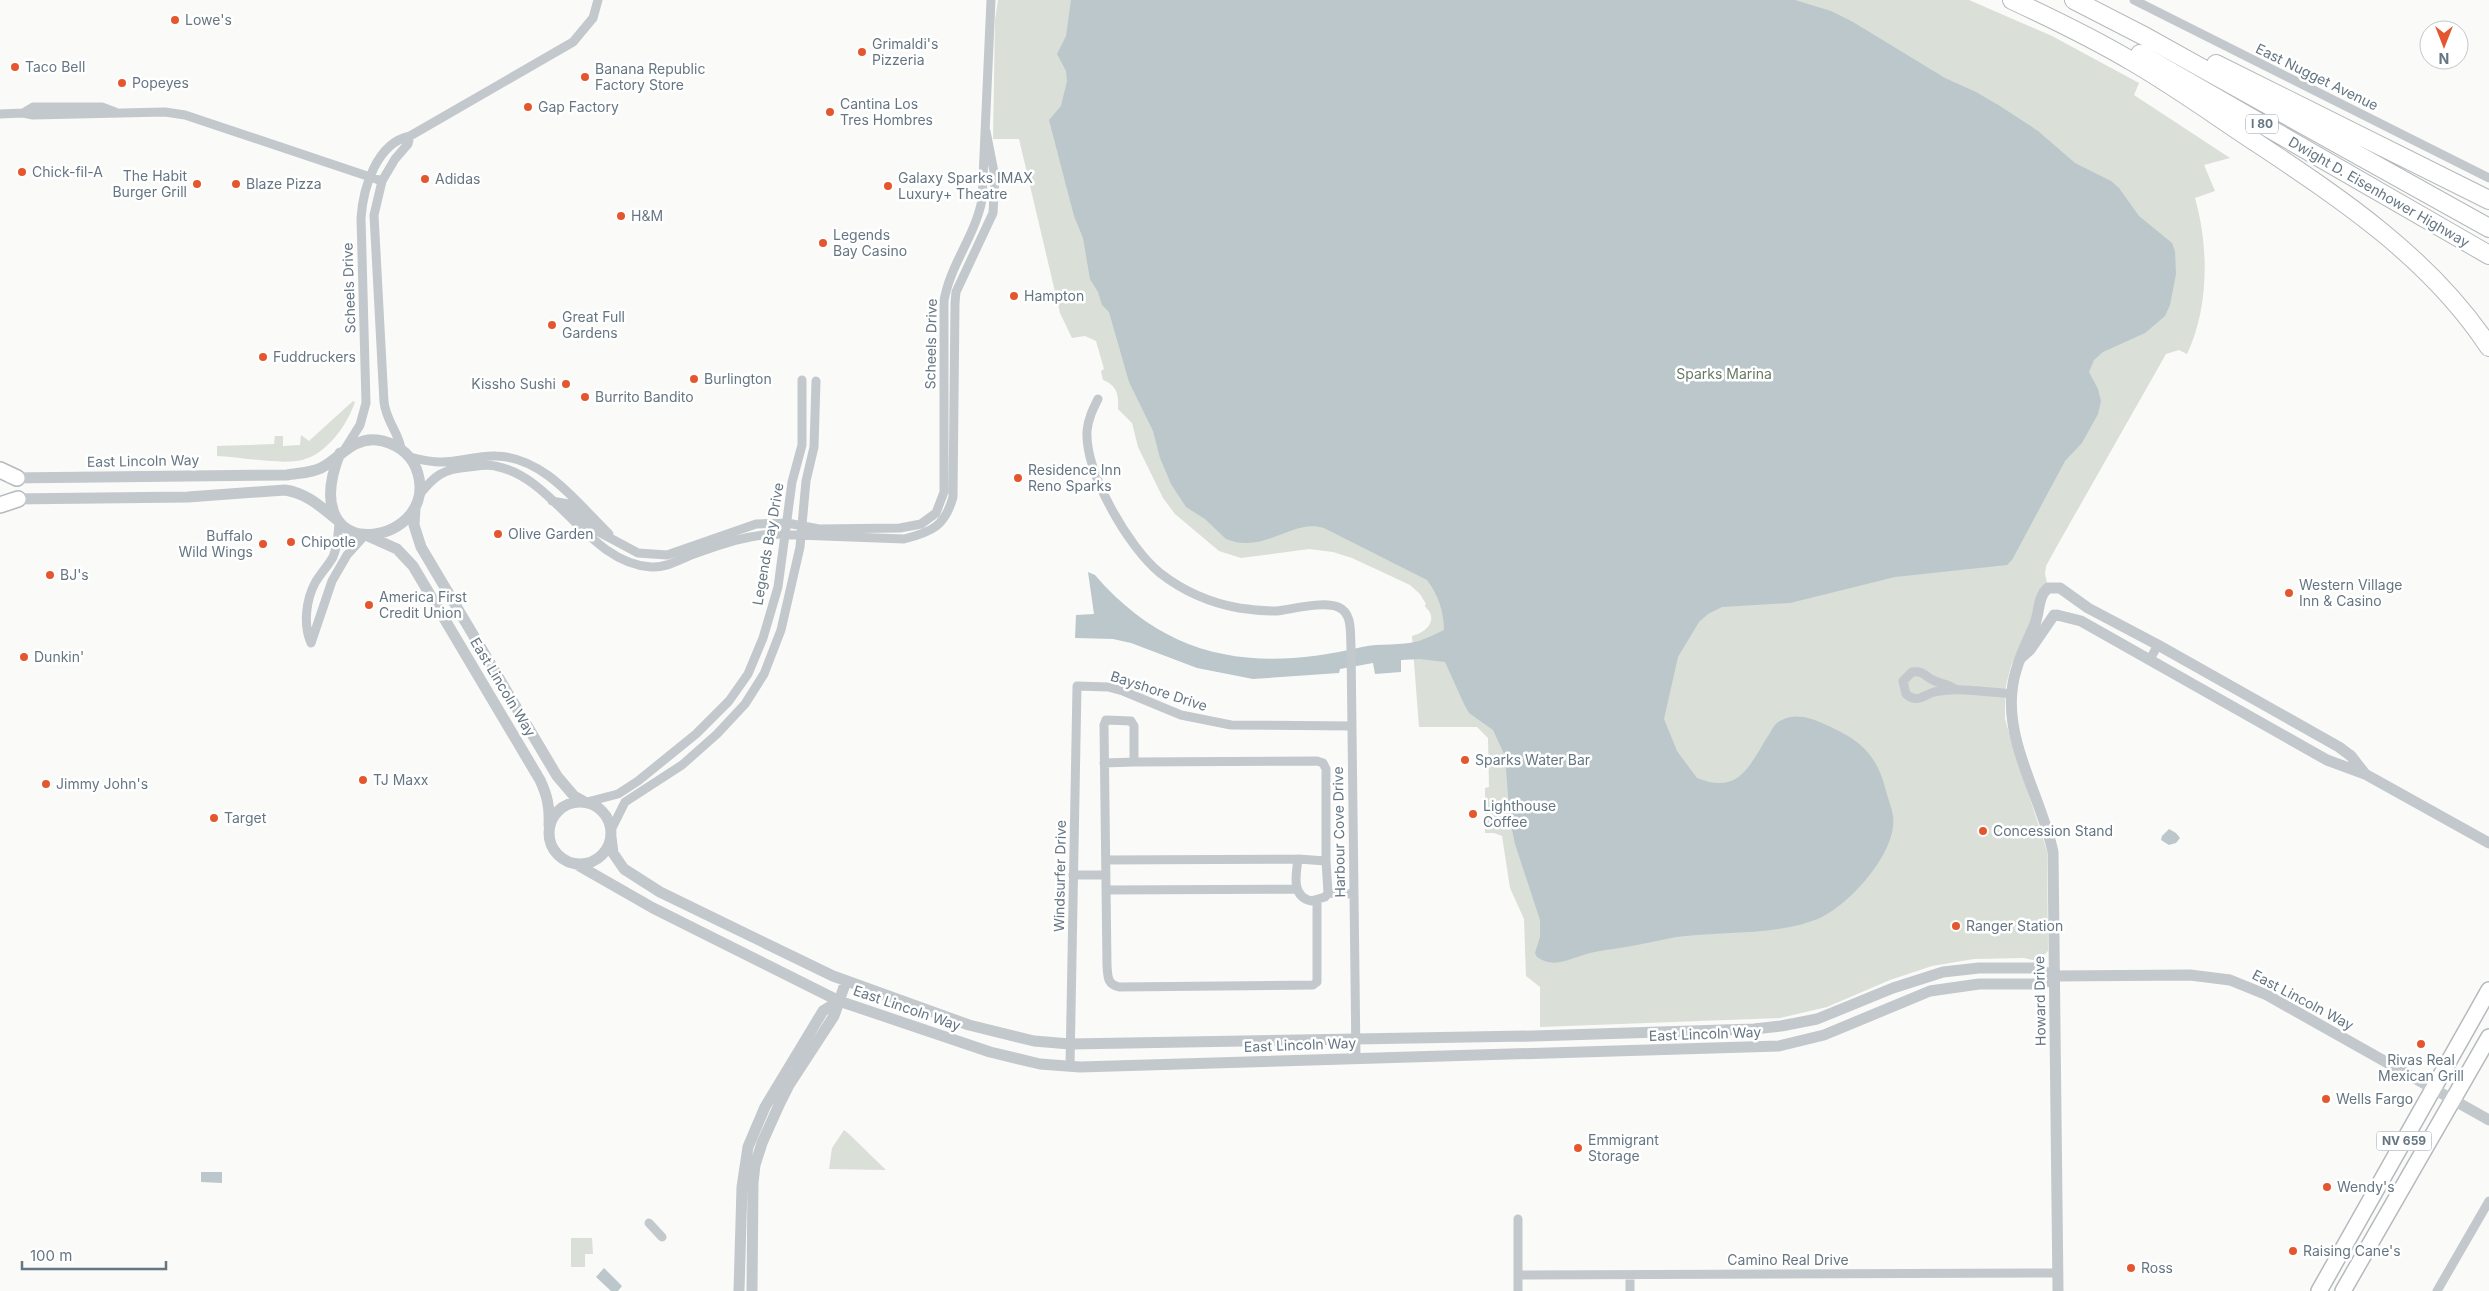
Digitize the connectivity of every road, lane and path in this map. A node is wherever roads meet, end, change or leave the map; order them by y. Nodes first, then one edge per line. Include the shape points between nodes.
1 (598, 0) edge
2 (990, 0) edge
3 (2012, 0) edge
4 (2032, 0) edge
5 (2074, 0) edge
6 (2091, 0) edge
7 (2134, 0) edge
8 (0, 114) edge
9 (986, 131) junction
10 (410, 136) junction
11 (370, 177) junction
12 (2489, 178) edge
13 (382, 181) junction
14 (2489, 200) edge
15 (2489, 228) edge
16 (2489, 255) edge
17 (945, 298) junction
18 (2489, 347) edge
19 (802, 380) dead end
20 (816, 381) dead end
21 (944, 383) junction
22 (955, 383) junction
23 (1098, 399) dead end
24 (954, 450) junction
25 (342, 452) junction
26 (405, 453) junction
27 (0, 470) edge
28 (0, 478) edge
29 (16, 478) junction
30 (419, 495) junction
31 (18, 499) junction
32 (0, 500) edge
33 (552, 501) junction
34 (0, 504) edge
35 (415, 508) junction
36 (338, 521) junction
37 (787, 523) junction
38 (802, 527) junction
39 (786, 534) junction
40 (366, 535) junction
41 (615, 539) junction
42 (638, 553) junction
43 (635, 564) junction
44 (2067, 594) junction
45 (2040, 603) junction
46 (2056, 615) junction
47 (2158, 645) junction
48 (2021, 658) junction
49 (2150, 659) junction
50 (1077, 686) joint
51 (1955, 689) junction
52 (2012, 694) junction
53 (2270, 708) junction
54 (2262, 723) junction
55 (1352, 726) junction
56 (1134, 762) junction
57 (1104, 763) junction
58 (2365, 774) junction
59 (585, 802) junction
60 (549, 824) junction
61 (611, 834) junction
62 (2489, 843) edge
63 (1298, 859) junction
64 (1106, 860) junction
65 (1326, 860) junction
66 (576, 864) junction
67 (1073, 875) junction
68 (1106, 875) junction
69 (1296, 889) junction
70 (1106, 890) junction
71 (1328, 893) junction
72 (1354, 894) junction
73 (1318, 900) junction
74 (2055, 976) junction
75 (846, 981) junction
76 (2489, 990) edge
77 (838, 1001) junction
78 (2489, 1037) edge
79 (1356, 1038) junction
80 (1070, 1044) junction
81 (1356, 1059) junction
82 (1070, 1066) junction
83 (2434, 1089) junction
84 (2453, 1099) junction
85 (2489, 1120) edge
86 (2489, 1200) edge
87 (1518, 1219) dead end
88 (649, 1223) dead end
89 (662, 1237) dead end
90 (2058, 1273) junction
91 (1518, 1275) junction
92 (1630, 1275) junction
93 (739, 1291) edge
94 (752, 1291) edge
95 (1518, 1291) edge
96 (1630, 1291) edge
97 (2058, 1291) edge
98 (2319, 1291) edge
99 (2342, 1291) edge
100 (2437, 1291) edge

1 - 10 street, Scheels Drive via 593,18 573,42
2 - 9 street, Scheels Drive
3 - 18 highway via 2135,63 2340,199 2414,260 2446,292
4 - 16 highway, Dwight D. Eisenhower Highway / I 80 via 2166,68
5 - 15 highway, Dwight D. Eisenhower Highway / I 80
6 - 14 highway
7 - 12 street, East Nugget Avenue
8 - 11 street via 149,111 185,115
9 - 17 street, Scheels Drive via 980,209 948,281
9 - 22 street via 995,177 993,213 956,292
10 - 11 street, Scheels Drive via 390,148
10 - 13 street, Scheels Drive via 408,144
11 - 13 street
11 - 25 street, Scheels Drive via 361,218 366,403 360,425
13 - 26 street, Scheels Drive via 374,215 381,364 386,412
17 - 21 street, Scheels Drive
17 - 22 street via 949,304 949,373
19 - 37 street, Legends Bay Drive via 802,445 792,482
20 - 38 street, Legends Bay Drive via 814,447 806,481
21 - 24 street via 950,393 949,443
21 - 38 street, Scheels Drive via 944,492 936,513 921,524 900,528
22 - 24 street
23 - 55 street, Harbour Cove Drive via 1087,432 1098,478 1120,524 1140,553 1160,572 1192,593 1240,608 1277,611 1329,605 1341,608 1350,620
24 - 38 street via 950,510 939,526 922,535 904,539
25 - 26 street via 363,441 377,440
25 - 29 street, East Lincoln Way via 320,468 287,475
25 - 36 street via 333,473 331,492
26 - 30 street via 416,467
26 - 41 street via 441,462 496,456 536,466
27 - 29 main road
28 - 29 street, East Lincoln Way
30 - 33 street via 436,475 465,467 494,465 526,478
30 - 35 street
31 - 32 street
31 - 34 main road
31 - 36 street via 188,497 285,490 308,497
33 - 41 street via 568,504 597,531
33 - 43 street via 590,536 619,557
35 - 40 street via 394,528
35 - 59 street, East Lincoln Way via 414,525 421,547 557,776 574,796
36 - 40 street via 354,533
36 - 40 street via 333,556 316,582 308,604 306,632 311,643 332,581 347,555
37 - 38 street
37 - 39 street, Legends Bay Drive
37 - 42 street via 756,524 666,555
38 - 39 street
38 - 61 street, Legends Bay Drive via 781,630 764,674 745,704 717,734 682,765 625,802
39 - 43 street via 750,536 667,566
39 - 59 street, Legends Bay Drive via 778,587 763,638 748,674 729,701 696,734 638,780 618,794
40 - 60 street, East Lincoln Way via 397,549 413,566 540,780 548,796
41 - 42 street
42 - 43 street
44 - 45 street via 2060,588 2048,588
44 - 46 street via 2068,605 2062,614
44 - 47 street
45 - 46 street via 2046,613
45 - 48 street, Howard Drive
46 - 48 street, Howard Drive
46 - 49 street via 2081,621
47 - 49 street
47 - 53 street
48 - 52 street, Howard Drive
49 - 54 street
50 - 55 street, Bayshore Drive via 1108,687 1181,715 1231,725
50 - 67 street, Windsurfer Drive
51 - 51 street via 1918,671 1912,672 1904,681 1906,694 1916,699 1932,692
51 - 52 street
52 - 74 street, Howard Drive via 2012,722 2016,738 2053,852
53 - 54 street
53 - 58 street via 2339,747
54 - 58 street via 2327,760
55 - 72 street, Harbour Cove Drive
56 - 57 street
56 - 57 street via 1134,726 1131,721 1106,720
56 - 65 street via 1270,760 1323,763 1326,769
57 - 64 street
58 - 62 street
59 - 60 street via 562,807
59 - 61 street via 605,814
60 - 66 street via 552,848 560,857
61 - 66 street via 607,849 599,858
61 - 75 street, East Lincoln Way via 613,853 624,869 660,892
63 - 64 street
63 - 65 street
63 - 69 street
64 - 68 street
65 - 71 street
66 - 77 street, East Lincoln Way via 653,908
67 - 68 street
67 - 80 street, Windsurfer Drive
68 - 70 street
69 - 70 street
69 - 73 street via 1305,900
70 - 73 street via 1108,981 1119,987 1313,985 1317,982
71 - 72 street
71 - 73 street
72 - 79 street, Harbour Cove Drive
74 - 79 street, East Lincoln Way via 2034,968 1943,972 1817,1018 1754,1029
74 - 81 street, East Lincoln Way via 2042,984 1979,984 1930,991 1824,1035 1779,1046
74 - 83 street, East Lincoln Way via 2190,975 2230,980 2267,995
74 - 90 street, Howard Drive
75 - 77 street
75 - 80 street, East Lincoln Way via 969,1025 1034,1041
76 - 83 main road, NV 659
77 - 82 street, East Lincoln Way via 990,1052 1040,1064
77 - 93 street via 823,1011 765,1107 748,1147 742,1186
77 - 94 street via 834,1016 789,1086 762,1143 755,1166
78 - 84 main road, NV 659
79 - 80 street, East Lincoln Way
79 - 81 street, Harbour Cove Drive
80 - 82 street, Windsurfer Drive
81 - 82 street, East Lincoln Way
83 - 84 street, East Lincoln Way
83 - 98 main road, NV 659
84 - 85 street, East Lincoln Way
84 - 99 main road, NV 659
86 - 100 street
87 - 91 street
88 - 89 street
90 - 92 street, Camino Real Drive
90 - 97 street, Howard Drive
91 - 92 street, Camino Real Drive
91 - 95 street
92 - 96 street

